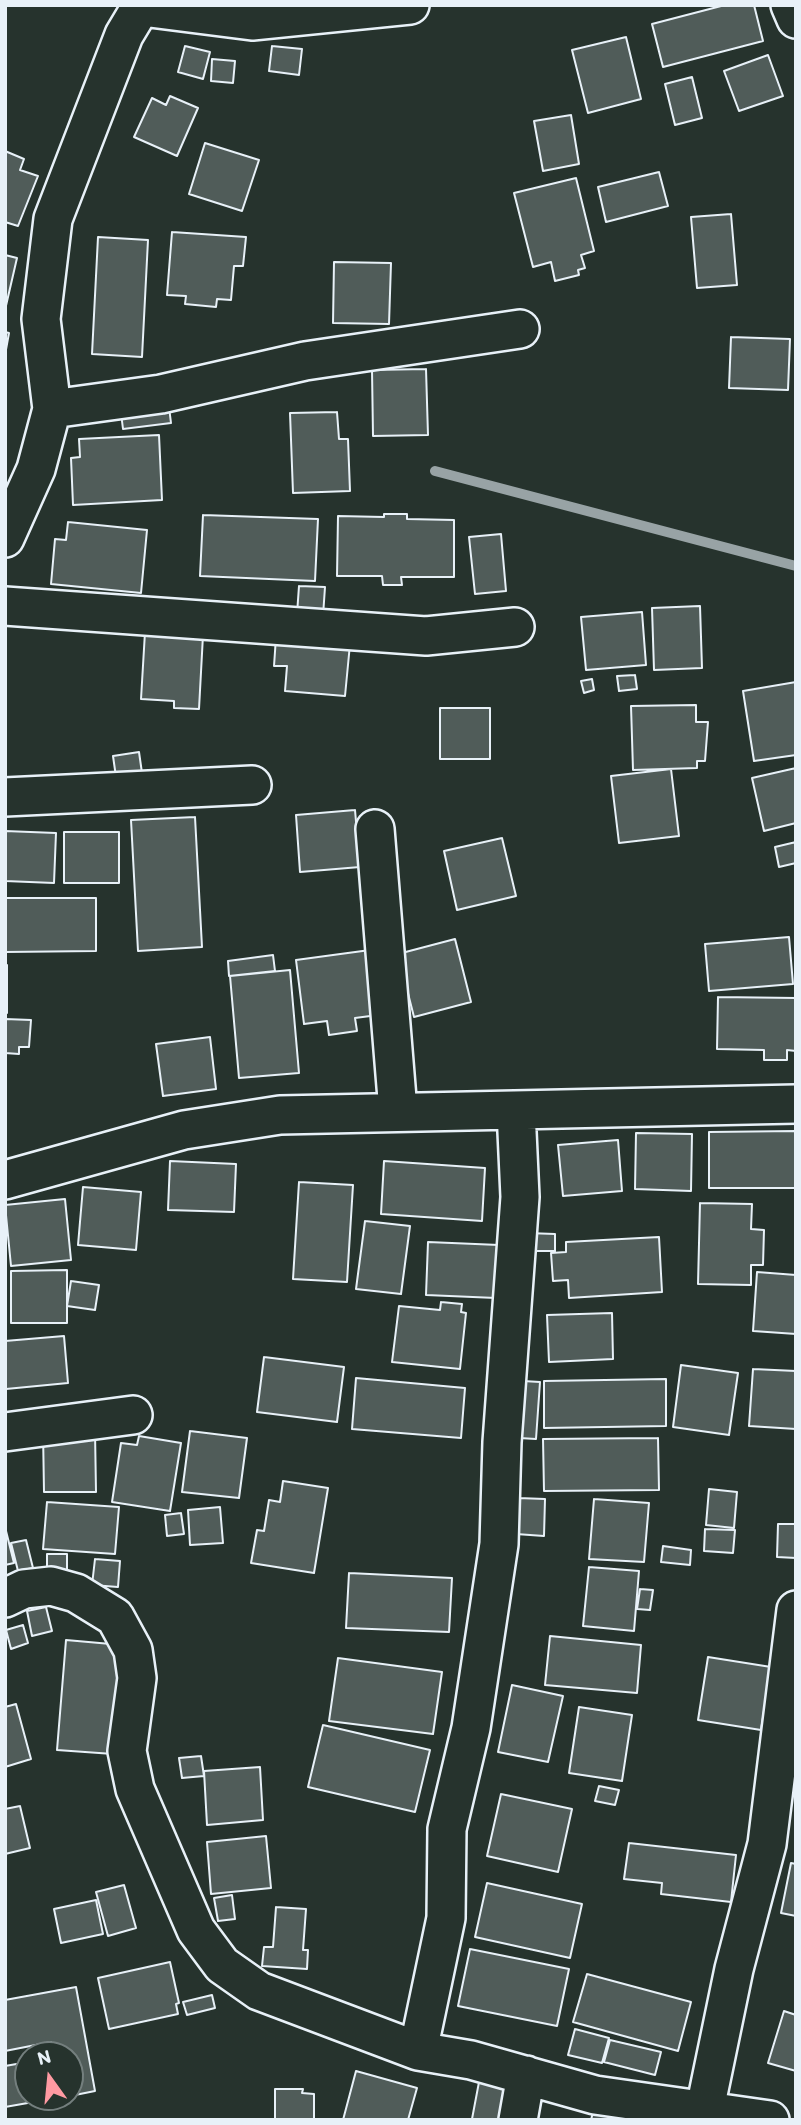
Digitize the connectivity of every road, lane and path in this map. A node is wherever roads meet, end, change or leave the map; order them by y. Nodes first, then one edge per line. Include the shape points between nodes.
1 (410, 5) edge
2 (790, 5) edge
3 (142, 6) edge
4 (796, 19) edge
5 (520, 329) dead end
6 (52, 409) junction
7 (5, 538) edge
8 (5, 606) edge
9 (516, 627) dead end
10 (252, 785) dead end
11 (5, 797) edge
12 (374, 829) dead end
13 (796, 1104) edge
14 (516, 1110) junction
15 (398, 1111) junction
16 (5, 1180) edge
17 (133, 1415) dead end
18 (5, 1432) edge
19 (5, 1598) edge
20 (796, 1610) edge
21 (418, 2050) junction
22 (526, 2075) junction
23 (705, 2109) junction
24 (518, 2120) edge
25 (770, 2120) edge

1 - 3 street via 252,21
2 - 4 street
3 - 6 street via 124,35 53,219 41,319
5 - 6 street via 305,361 160,394
6 - 7 street via 36,469
8 - 9 street via 426,636
10 - 11 street
12 - 15 street
13 - 14 street
14 - 15 street
14 - 21 street via 520,1197 499,1544 471,1728 447,1829 446,1918
15 - 16 street via 280,1115 184,1130
17 - 18 street
19 - 21 street via 24,1589 51,1586 76,1593 115,1618 133,1650 137,1678 127,1751 135,1789 196,1930 222,1965 258,1991
20 - 23 street via 767,1844 734,1969
21 - 22 street
22 - 23 street via 595,2095
22 - 24 street
23 - 25 street

